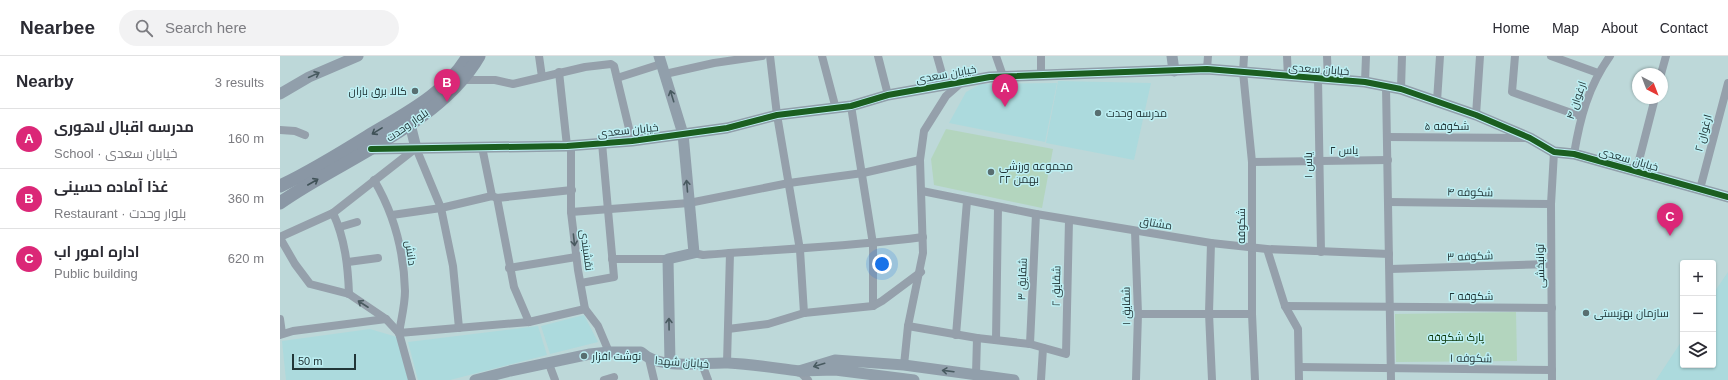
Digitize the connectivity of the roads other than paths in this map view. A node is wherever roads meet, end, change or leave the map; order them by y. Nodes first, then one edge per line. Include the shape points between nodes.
1 (358, 56) edge
2 (479, 56) edge
3 (539, 56) edge
4 (762, 56) edge
5 (770, 56) edge
6 (822, 56) edge
7 (878, 56) edge
8 (937, 56) edge
9 (996, 56) edge
10 (1041, 56) edge
11 (1172, 56) edge
12 (1208, 56) edge
13 (1244, 56) edge
14 (1287, 56) edge
15 (1327, 56) edge
16 (1366, 56) edge
17 (1402, 56) edge
18 (1440, 56) edge
19 (1480, 56) edge
20 (1515, 56) edge
21 (1551, 56) edge
22 (1610, 56) edge
23 (1666, 56) edge
24 (662, 64) edge
25 (466, 68) edge
26 (1663, 68) edge
27 (1207, 69) junction
28 (1174, 71) junction
29 (559, 72) junction
30 (1243, 72) junction
31 (1598, 73) junction
32 (1041, 74) junction
33 (1004, 76) junction
34 (542, 77) junction
35 (1288, 77) junction
36 (617, 78) junction
37 (1323, 79) junction
38 (962, 82) junction
39 (1365, 82) junction
40 (1728, 83) edge
41 (945, 84) junction
42 (1386, 86) junction
43 (1401, 89) junction
44 (280, 94) edge
45 (888, 95) junction
46 (1437, 101) junction
47 (1653, 104) edge
48 (851, 106) junction
49 (836, 109) junction
50 (777, 115) junction
51 (1476, 115) junction
52 (1580, 116) junction
53 (410, 124) junction
54 (280, 130) edge
55 (683, 134) junction
56 (305, 135) dead end
57 (1387, 137) junction
58 (1530, 138) junction
59 (632, 141) junction
60 (602, 143) junction
61 (569, 145) junction
62 (482, 147) junction
63 (416, 148) junction
64 (371, 149) junction
65 (1554, 152) junction
66 (1574, 154) junction
67 (920, 160) junction
68 (1388, 160) junction
69 (1319, 161) junction
70 (1252, 162) junction
71 (863, 172) junction
72 (1636, 172) junction
73 (374, 180) junction
74 (789, 183) junction
75 (280, 186) edge
76 (572, 190) junction
77 (1700, 190) junction
78 (922, 191) junction
79 (495, 197) junction
80 (1728, 197) edge
81 (967, 201) junction
82 (689, 202) junction
83 (1389, 202) junction
84 (280, 203) edge
85 (1551, 204) junction
86 (998, 207) junction
87 (441, 208) junction
88 (607, 210) junction
89 (571, 212) junction
90 (332, 213) junction
91 (1036, 214) junction
92 (392, 215) junction
93 (1069, 220) junction
94 (357, 222) dead end
95 (340, 227) junction
96 (1135, 231) junction
97 (923, 237) junction
98 (280, 238) edge
99 (1211, 243) junction
100 (873, 244) junction
101 (1252, 246) junction
102 (1267, 249) junction
103 (800, 250) junction
104 (1321, 252) junction
105 (694, 253) junction
106 (730, 253) junction
107 (1389, 254) junction
108 (576, 257) junction
109 (378, 258) dead end
110 (612, 259) junction
111 (668, 259) junction
112 (348, 262) junction
113 (1551, 264) junction
114 (509, 268) junction
115 (1390, 269) junction
116 (920, 272) junction
117 (581, 283) junction
118 (349, 294) junction
119 (873, 306) junction
120 (1285, 306) junction
121 (1389, 307) junction
122 (1552, 308) junction
123 (585, 309) junction
124 (804, 313) junction
125 (1208, 313) junction
126 (1138, 314) junction
127 (1252, 314) junction
128 (280, 319) edge
129 (386, 319) junction
130 (530, 322) junction
131 (908, 326) junction
132 (459, 328) junction
133 (728, 329) junction
134 (281, 334) edge
135 (399, 334) junction
136 (956, 335) junction
137 (977, 338) junction
138 (996, 340) junction
139 (1030, 344) junction
140 (1043, 348) junction
141 (609, 352) junction
142 (649, 359) junction
143 (670, 363) junction
144 (727, 363) junction
145 (549, 364) junction
146 (702, 364) junction
147 (904, 365) junction
148 (1299, 367) junction
149 (1390, 368) junction
150 (1552, 370) junction
151 (976, 374) junction
152 (798, 375) edge
153 (614, 377) dead end
154 (412, 380) edge
155 (475, 380) edge
156 (555, 380) edge
157 (604, 380) edge
158 (654, 380) edge
159 (708, 380) edge
160 (808, 380) edge
161 (914, 380) edge
162 (1014, 380) edge
163 (1041, 380) edge
164 (1136, 380) edge
165 (1212, 380) edge
166 (1255, 380) edge
167 (1299, 380) edge
168 (1391, 380) edge
169 (1552, 380) edge

44 -> 1 street via 309,77
2 - 25 main road, بلوار وحدت
3 - 34 street
4 - 24 street via 714,63
5 - 50 street
6 - 49 street
7 - 45 street
8 - 41 street
9 - 33 street
10 - 32 street
11 - 28 street
12 - 27 street
13 - 30 street, شکوفه
14 - 35 street
15 - 37 street, یاس ۱
16 - 39 street
17 - 43 street
18 - 46 street
19 - 51 street
20 - 52 street via 1512,92
21 - 31 street
22 - 31 street, ارغوان ۴
23 - 26 street
24 - 36 street
55 -> 24 street
25 - 34 street via 495,80 513,84
25 - 53 main road, بلوار وحدت
25 -> 75 main road, بلوار وحدت via 422,102 354,145
27 - 28 street, خیابان سعدی
27 - 30 street, خیابان سعدی
28 - 32 street, خیابان سعدی
29 - 34 street
29 - 36 street via 607,63 614,66
29 - 61 street, نقشبندی
30 - 35 street, خیابان سعدی
30 - 70 street, شکوفه
31 - 52 street, ارغوان ۴
32 - 33 street, خیابان سعدی
33 - 38 street, خیابان سعدی
35 - 37 street, خیابان سعدی
36 - 59 street
37 - 39 street, خیابان سعدی
37 - 69 street, یاس ۱
38 - 41 street, خیابان سعدی
38 - 67 street via 946,96 924,131
39 - 42 street, خیابان سعدی
40 - 77 street, ارغوان ۲
41 - 45 street, خیابان سعدی
42 - 43 street, خیابان سعدی
42 - 57 street
43 - 46 street, خیابان سعدی
45 - 48 street, خیابان سعدی
46 - 51 street, خیابان سعدی
47 - 72 street
48 - 49 street, خیابان سعدی
48 - 71 street
49 - 50 street, خیابان سعدی
50 - 55 street, خیابان سعدی via 727,128
50 - 74 street
51 - 58 street, خیابان سعدی
52 - 66 street, ارغوان ۴
53 - 63 street
53 - 64 main road, بلوار وحدت
54 - 56 street
55 - 59 street, خیابان سعدی
82 -> 55 street
57 - 58 street, شکوفه ۵
57 - 68 street
58 - 65 street, خیابان سعدی
59 - 60 street, خیابان سعدی
60 - 61 street, خیابان سعدی
60 - 88 street
61 - 62 street, خیابان سعدی
61 - 76 street, نقشبندی
62 - 63 street, خیابان سعدی
62 - 79 street
63 - 64 street, خیابان سعدی
63 - 73 street
63 - 87 street
84 -> 64 main road, بلوار وحدت
65 - 66 street, خیابان سعدی
65 - 85 street, توانبخشی
66 - 72 street, خیابان سعدی
67 - 71 street
67 - 78 street
68 - 69 street, یاس ۲
68 - 83 street
69 - 70 street, یاس ۲
69 - 104 street, یاس ۱
70 - 101 street, شکوفه
71 - 74 street
71 - 100 street
72 - 77 street, خیابان سعدی
73 - 90 street
73 - 92 street, دانش
74 - 82 street
74 - 103 street
76 - 79 street
76 - 89 street, نقشبندی
77 - 80 street, خیابان سعدی
78 - 81 street, مشتاق
78 - 97 street
79 - 87 street
79 - 114 street
81 - 86 street, مشتاق
81 - 136 street
82 - 88 street
82 - 105 street
83 - 85 street, شکوفه ۴
83 - 107 street
85 - 113 street, توانبخشی
86 - 91 street, مشتاق
86 - 138 street
87 - 92 street
87 - 132 street via 452,266
88 - 89 street
88 - 110 street
89 -> 108 street, نقشبندی
90 - 95 street
90 - 98 street
91 - 93 street, مشتاق
91 - 139 street, شقایق ۳
92 - 135 street, دانش via 401,251 405,292
93 - 96 street, مشتاق
93 - 140 street, شقایق ۲ via 1066,354
94 - 95 street
95 - 112 street
96 - 99 street, مشتاق
96 - 126 street, شقایق ۱
97 - 100 street
97 - 116 street
98 - 118 street via 310,284
99 - 101 street, مشتاق
99 - 125 street
100 - 103 street
100 - 119 street
101 - 102 street, مشتاق
101 - 127 street, شکوفه
102 - 104 street, مشتاق
102 - 120 street
103 - 106 street
103 - 124 street
104 - 107 street, مشتاق
105 - 106 street
105 - 111 street
106 - 133 street
107 - 115 street
108 - 114 street
108 - 117 street, نقشبندی
109 - 112 street
110 - 111 street
110 - 117 street via 614,277
143 -> 111 street
112 - 118 street
113 - 115 street, شکوفه ۳
113 - 122 street, توانبخشی
114 - 130 street via 514,287
115 - 121 street
116 - 119 street
116 - 131 street
117 - 123 street, نقشبندی
129 -> 118 street
119 - 124 street
120 - 121 street, شکوفه ۲
120 - 148 street via 1298,329
121 - 122 street, شکوفه ۲
121 - 149 street
122 - 150 street, توانبخشی
123 - 130 street
123 - 141 street, نقشبندی via 598,326
124 - 133 street via 768,324
125 - 126 street
125 - 127 street
125 - 165 street
126 - 164 street, شقایق ۱
127 - 166 street, شکوفه
128 - 134 street
129 - 134 street
129 - 135 street
130 - 132 street
131 - 136 street
131 - 147 street
132 - 135 street
133 - 144 street
135 - 154 street
136 - 137 street
137 - 138 street
137 - 151 street
138 - 139 street
139 - 140 street
140 - 163 street
141 - 142 street, خیابان شهدا via 641,352
141 - 145 street, خیابان شهدا
142 - 143 street, خیابان شهدا
142 - 158 street
143 - 146 street, خیابان شهدا
144 - 146 street, خیابان شهدا
144 - 152 street, خیابان شهدا
145 - 155 street, خیابان شهدا via 510,370
145 - 156 street
146 - 159 street
151 -> 147 street, خیابان شهدا
147 -> 152 street, خیابان شهدا via 835,360
148 - 149 street, شکوفه ۱
148 - 167 street
149 - 150 street, شکوفه ۱
149 - 168 street
150 - 169 street, توانبخشی
151 - 162 street, خیابان شهدا
152 - 160 street
152 - 161 street, خیابان شهدا via 835,370
153 - 157 street

